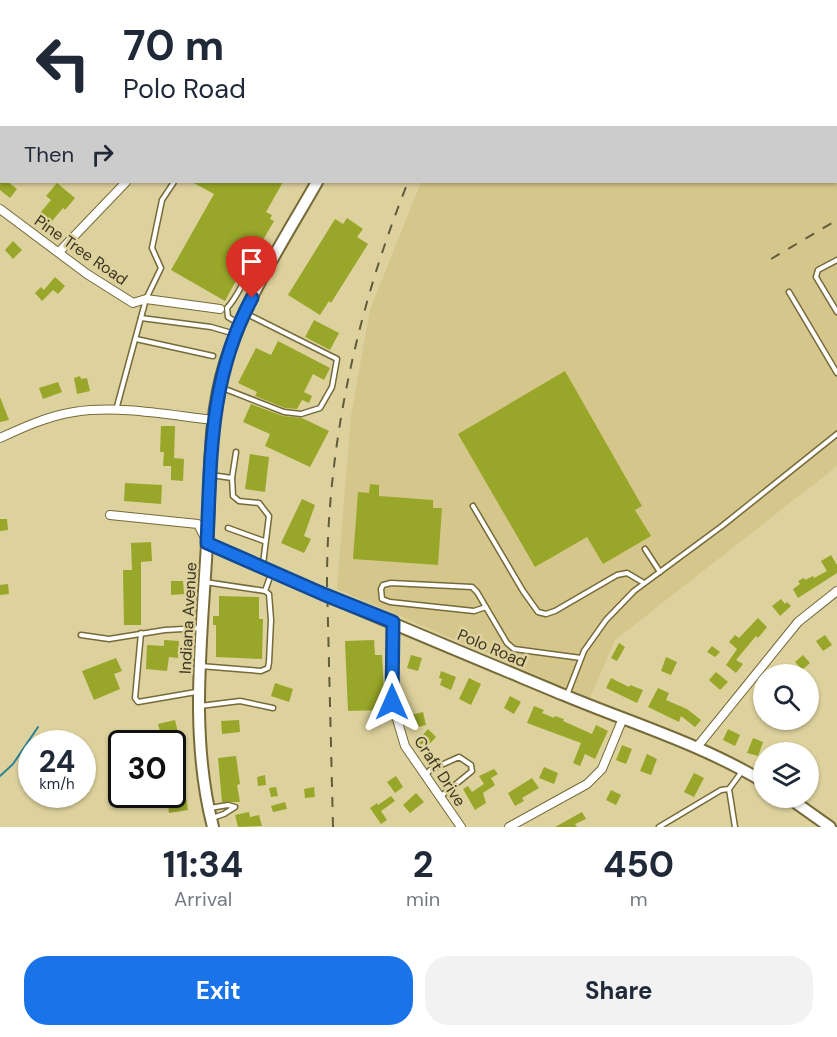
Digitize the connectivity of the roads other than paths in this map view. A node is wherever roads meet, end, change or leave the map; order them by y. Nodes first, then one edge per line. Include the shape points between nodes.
1 (125, 183) edge
2 (173, 183) edge
3 (316, 183) edge
4 (0, 209) edge
5 (59, 252) junction
6 (835, 261) edge
7 (837, 268) edge
8 (268, 269) junction
9 (789, 292) dead end
10 (146, 299) junction
11 (220, 309) dead end
12 (837, 312) edge
13 (244, 313) junction
14 (141, 318) junction
15 (238, 329) junction
16 (136, 339) junction
17 (213, 356) dead end
18 (837, 372) edge
19 (219, 387) junction
20 (116, 411) junction
21 (213, 420) junction
22 (837, 435) edge
23 (0, 438) edge
24 (236, 452) dead end
25 (211, 475) junction
26 (232, 478) junction
27 (473, 506) dead end
28 (110, 515) dead end
29 (228, 528) dead end
30 (264, 541) junction
31 (207, 543) junction
32 (645, 549) dead end
33 (267, 570) junction
34 (660, 572) junction
35 (205, 582) junction
36 (644, 584) junction
37 (265, 591) junction
38 (837, 591) edge
39 (486, 607) junction
40 (393, 622) junction
41 (202, 628) junction
42 (141, 633) junction
43 (81, 635) dead end
44 (581, 658) junction
45 (199, 666) junction
46 (200, 691) junction
47 (566, 696) junction
48 (200, 706) junction
49 (273, 708) dead end
50 (623, 718) junction
51 (697, 747) junction
52 (743, 770) junction
53 (425, 776) junction
54 (753, 776) edge
55 (729, 789) junction
56 (440, 797) junction
57 (803, 808) edge
58 (211, 818) edge
59 (837, 821) edge
60 (461, 827) edge
61 (509, 827) edge
62 (659, 827) edge
63 (735, 827) edge
64 (831, 827) edge

1 - 5 street
2 - 10 lane via 162,200 152,248 161,268
3 - 8 main road, Indiana Avenue
4 - 5 street, Pine Tree Road
5 - 10 street, Pine Tree Road via 133,303
6 - 7 lane
6 - 12 lane via 818,270 816,277
8 - 13 main road, Indiana Avenue
8 - 15 lane via 258,264 253,268 227,308 228,317
9 - 18 lane
10 - 11 street, Pine Tree Road
10 - 14 lane
13 - 15 main road, Indiana Avenue
13 - 19 lane via 337,359 332,387 320,408 301,414 284,412
14 - 15 lane
14 - 16 lane
15 - 19 main road, Indiana Avenue
16 - 17 lane
16 - 20 lane
19 - 21 main road, Indiana Avenue
20 - 21 street
20 - 23 street via 57,416
21 - 25 main road, Indiana Avenue
22 - 34 lane
24 - 26 lane
25 - 26 lane
25 - 31 main road, Indiana Avenue
26 - 30 lane via 233,496 239,501 260,503 269,516
27 - 36 lane via 538,612 555,611 617,575 627,573
28 - 31 street via 198,524
29 - 30 lane
30 - 33 lane
31 - 33 main road, Polo Road
31 - 35 main road, Indiana Avenue
32 - 34 lane
33 - 37 lane
33 - 40 main road, Polo Road
34 - 36 lane
35 - 37 lane
35 - 41 main road, Indiana Avenue
36 - 44 lane via 606,620
37 - 45 lane via 269,594 271,620 268,668 254,671
38 - 51 street via 798,622
39 - 39 lane via 472,587 391,583 381,589 382,599 390,602 474,611
39 - 44 lane via 514,649
40 - 47 main road, Polo Road
40 - 53 street, Craft Drive via 392,702 405,746
41 - 42 lane
41 - 45 main road, Indiana Avenue
42 - 43 lane via 109,639
42 - 46 lane via 135,698 138,702
44 - 47 lane
45 - 46 main road, Indiana Avenue
46 - 48 main road, Indiana Avenue
47 - 50 main road, Polo Road
48 - 49 lane via 240,701
48 - 58 main road, Indiana Avenue via 201,763
50 - 51 main road, Polo Road
50 - 61 street via 596,776
51 - 52 main road, Polo Road
52 - 54 main road, Polo Road
52 - 55 lane
53 - 56 street, Craft Drive
53 - 56 lane via 459,757 471,765 472,771
55 - 62 lane
55 - 63 lane
56 - 60 street, Craft Drive
57 - 64 main road
58 - 58 lane via 224,814 235,807 228,805
59 - 64 lane

